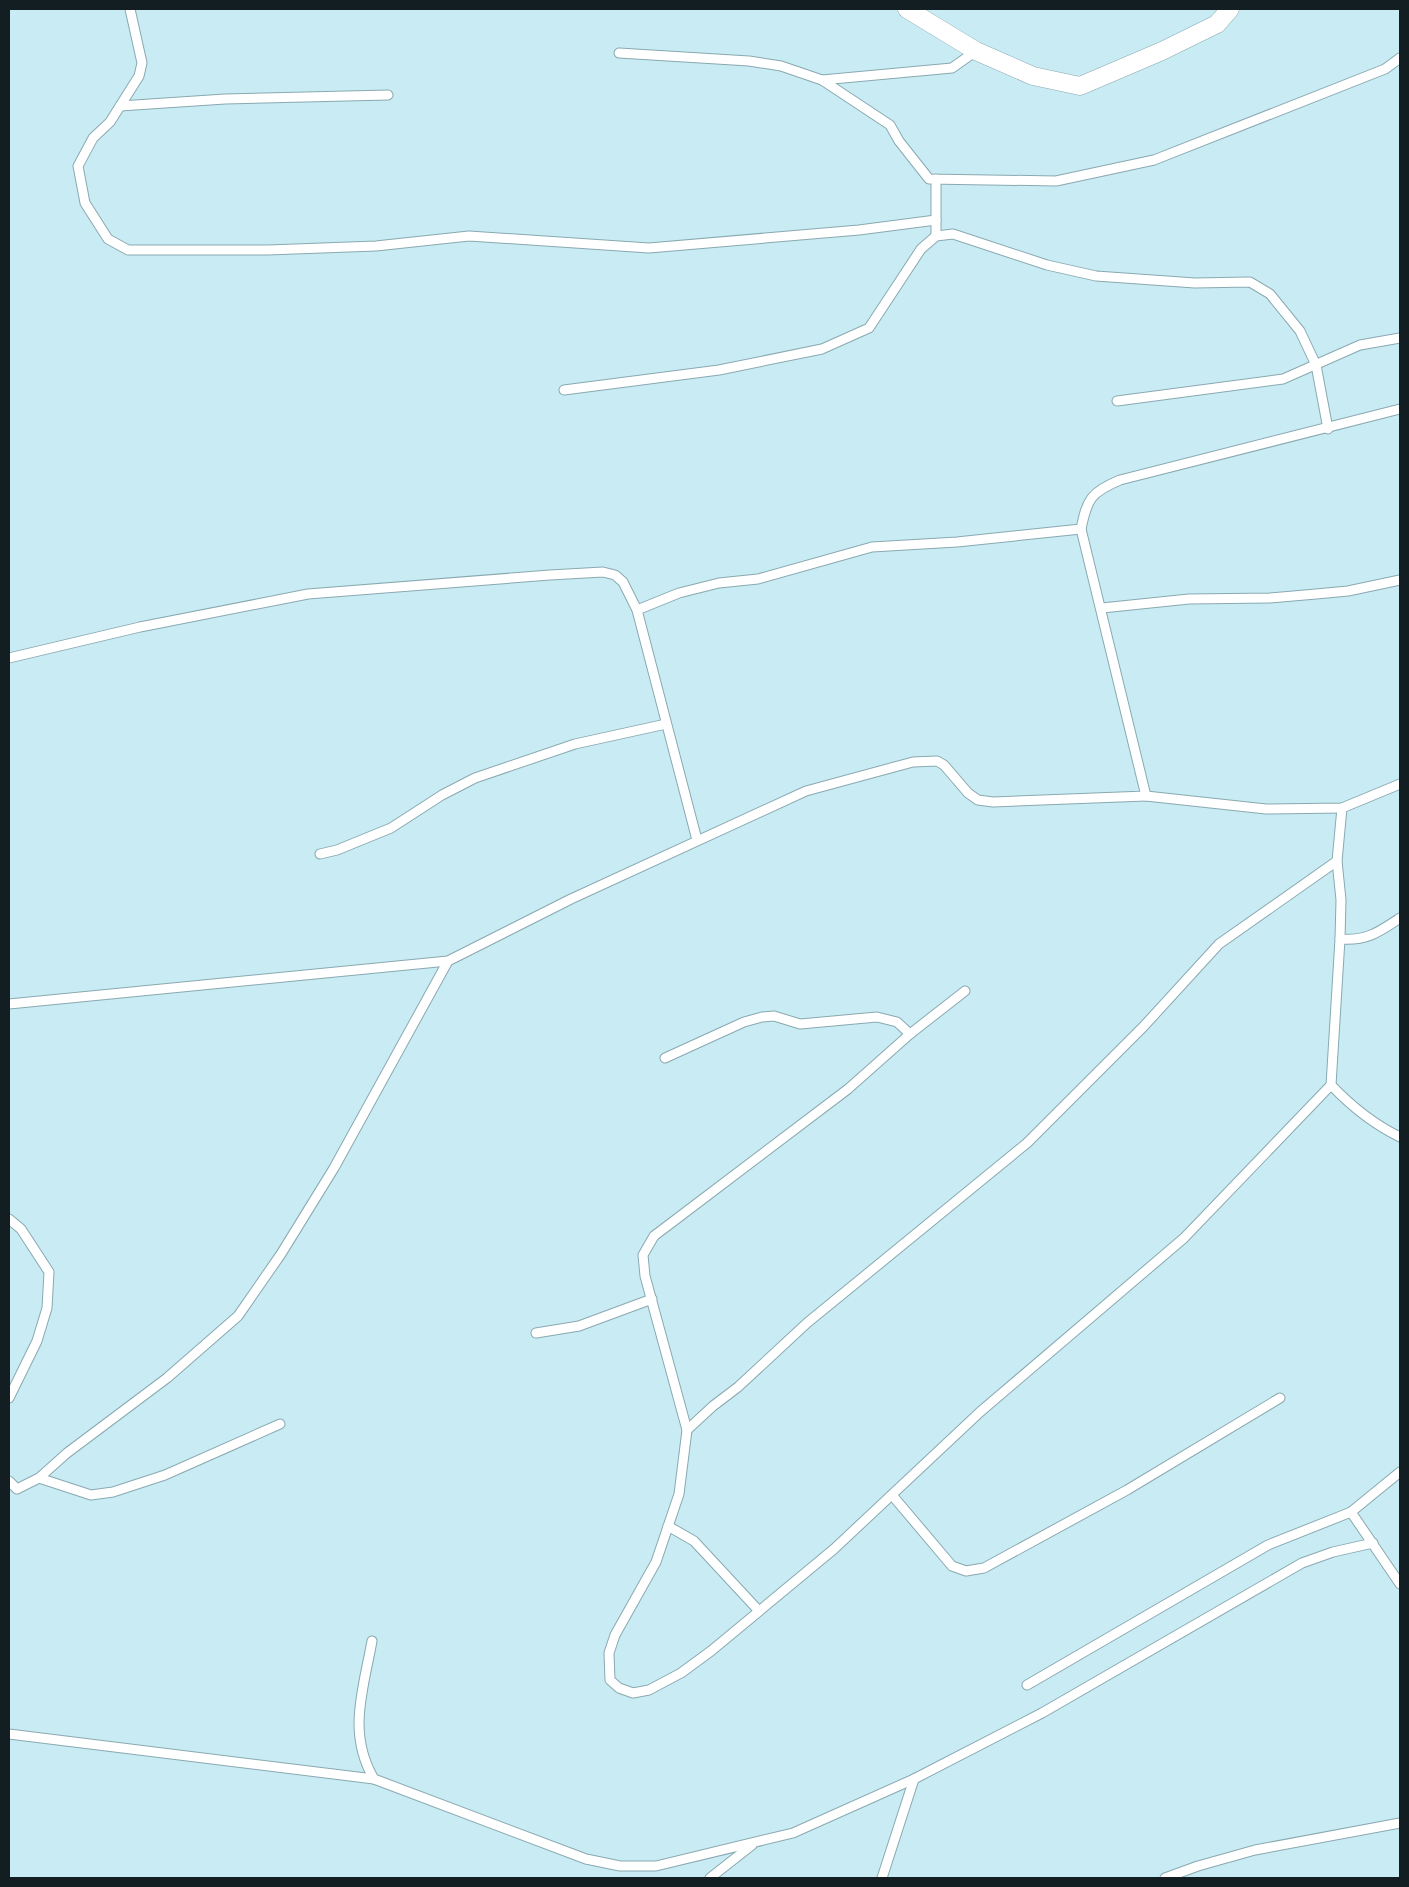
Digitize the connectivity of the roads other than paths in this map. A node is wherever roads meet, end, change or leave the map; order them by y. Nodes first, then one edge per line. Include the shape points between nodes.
1 (130, 9) edge
2 (907, 9) edge
3 (1230, 9) edge
4 (976, 51) junction
5 (619, 53) dead end
6 (1400, 58) edge
7 (822, 80) junction
8 (388, 95) dead end
9 (120, 106) junction
10 (936, 179) junction
11 (936, 220) junction
12 (936, 236) junction
13 (1400, 338) edge
14 (1316, 364) junction
15 (564, 390) dead end
16 (1117, 401) dead end
17 (1400, 409) edge
18 (1328, 429) junction
19 (1081, 529) junction
20 (1400, 580) edge
21 (1102, 608) junction
22 (637, 610) junction
23 (9, 658) edge
24 (666, 724) junction
25 (1400, 784) edge
26 (1146, 796) junction
27 (1342, 808) junction
28 (697, 840) junction
29 (320, 854) dead end
30 (1337, 861) junction
31 (1400, 918) edge
32 (1340, 939) junction
33 (448, 961) junction
34 (966, 991) dead end
35 (9, 1004) edge
36 (910, 1034) junction
37 (665, 1058) dead end
38 (1331, 1085) junction
39 (1400, 1138) edge
40 (9, 1220) edge
41 (652, 1299) junction
42 (536, 1333) dead end
43 (9, 1398) edge
44 (1280, 1398) dead end
45 (280, 1424) dead end
46 (687, 1430) junction
47 (1400, 1472) edge
48 (39, 1478) junction
49 (9, 1481) edge
50 (13, 1491) edge
51 (892, 1495) junction
52 (1351, 1512) junction
53 (668, 1526) junction
54 (1374, 1543) junction
55 (1400, 1584) edge
56 (760, 1611) junction
57 (372, 1642) dead end
58 (1027, 1685) dead end
59 (9, 1734) edge
60 (374, 1779) junction
61 (914, 1779) junction
62 (1400, 1823) edge
63 (755, 1844) junction
64 (710, 1878) edge
65 (882, 1878) edge
66 (1165, 1878) edge

1 - 9 lane via 142,63 139,76
2 - 4 street
3 - 4 street via 1217,24 1080,86 1033,76
4 - 7 lane via 952,68
5 - 7 lane via 781,66
6 - 10 lane via 1385,69 1154,160 1056,181
7 - 10 lane via 890,126 929,179
8 - 9 lane via 225,99
9 - 11 lane via 110,122 93,138 78,166 85,203 108,239 128,250 366,246 470,236 649,248 860,230
10 - 11 lane
11 - 12 lane
12 - 14 lane via 953,234 1047,266 1096,276 1178,283 1250,282 1270,294 1284,310 1300,331
12 - 15 lane via 921,249 869,328 822,349 719,370
13 - 14 lane via 1360,345
14 - 16 lane via 1283,379
14 - 18 lane
17 - 18 lane
18 - 19 lane via 1102,487 1091,496
19 - 21 lane
19 - 22 lane via 872,547 758,579 719,583 679,593
20 - 21 lane via 1348,591 1297,596 1188,599
21 - 26 lane
22 - 23 lane via 623,582 614,575 603,572 550,575 308,594 140,627
22 - 24 lane
24 - 28 lane
24 - 29 lane via 575,744 475,778 391,828
25 - 27 lane
26 - 27 lane via 1266,809
26 - 28 lane via 978,800 944,765 937,761 913,762 806,790
27 - 30 lane
28 - 33 lane
30 - 32 lane
30 - 46 lane via 1219,944 1144,1026 1027,1143 807,1323
31 - 32 lane via 1377,933 1357,940
32 - 38 lane
33 - 35 lane
33 - 48 lane via 334,1168 282,1254 238,1316 167,1378
34 - 36 lane
36 - 37 lane via 897,1022 877,1017 800,1024 774,1016 762,1017
36 - 41 lane via 848,1089 654,1236 643,1255
38 - 39 lane via 1372,1122
38 - 51 lane via 1184,1238 980,1412
40 - 43 lane via 21,1229 48,1272 47,1308 37,1340
41 - 42 lane via 579,1326
41 - 46 lane
44 - 51 lane via 1127,1490 984,1568 966,1571 952,1566
45 - 48 lane via 165,1475 113,1492 91,1495
46 - 53 lane via 679,1494
47 - 52 lane
48 - 50 lane
49 - 50 lane
51 - 56 lane
52 - 54 lane
52 - 58 lane via 1268,1545
53 - 56 lane via 694,1541
53 - 56 lane via 656,1562 621,1620 609,1653 610,1680 619,1688 633,1693 649,1690 681,1674
54 - 55 lane
54 - 61 lane via 1333,1552 1280,1574 1042,1713
57 - 60 lane via 360,1707 358,1739 365,1764
59 - 60 lane
60 - 63 lane via 586,1859 620,1866 656,1866
61 - 63 lane via 794,1832
61 - 65 lane
62 - 66 lane via 1255,1850
63 - 64 lane

